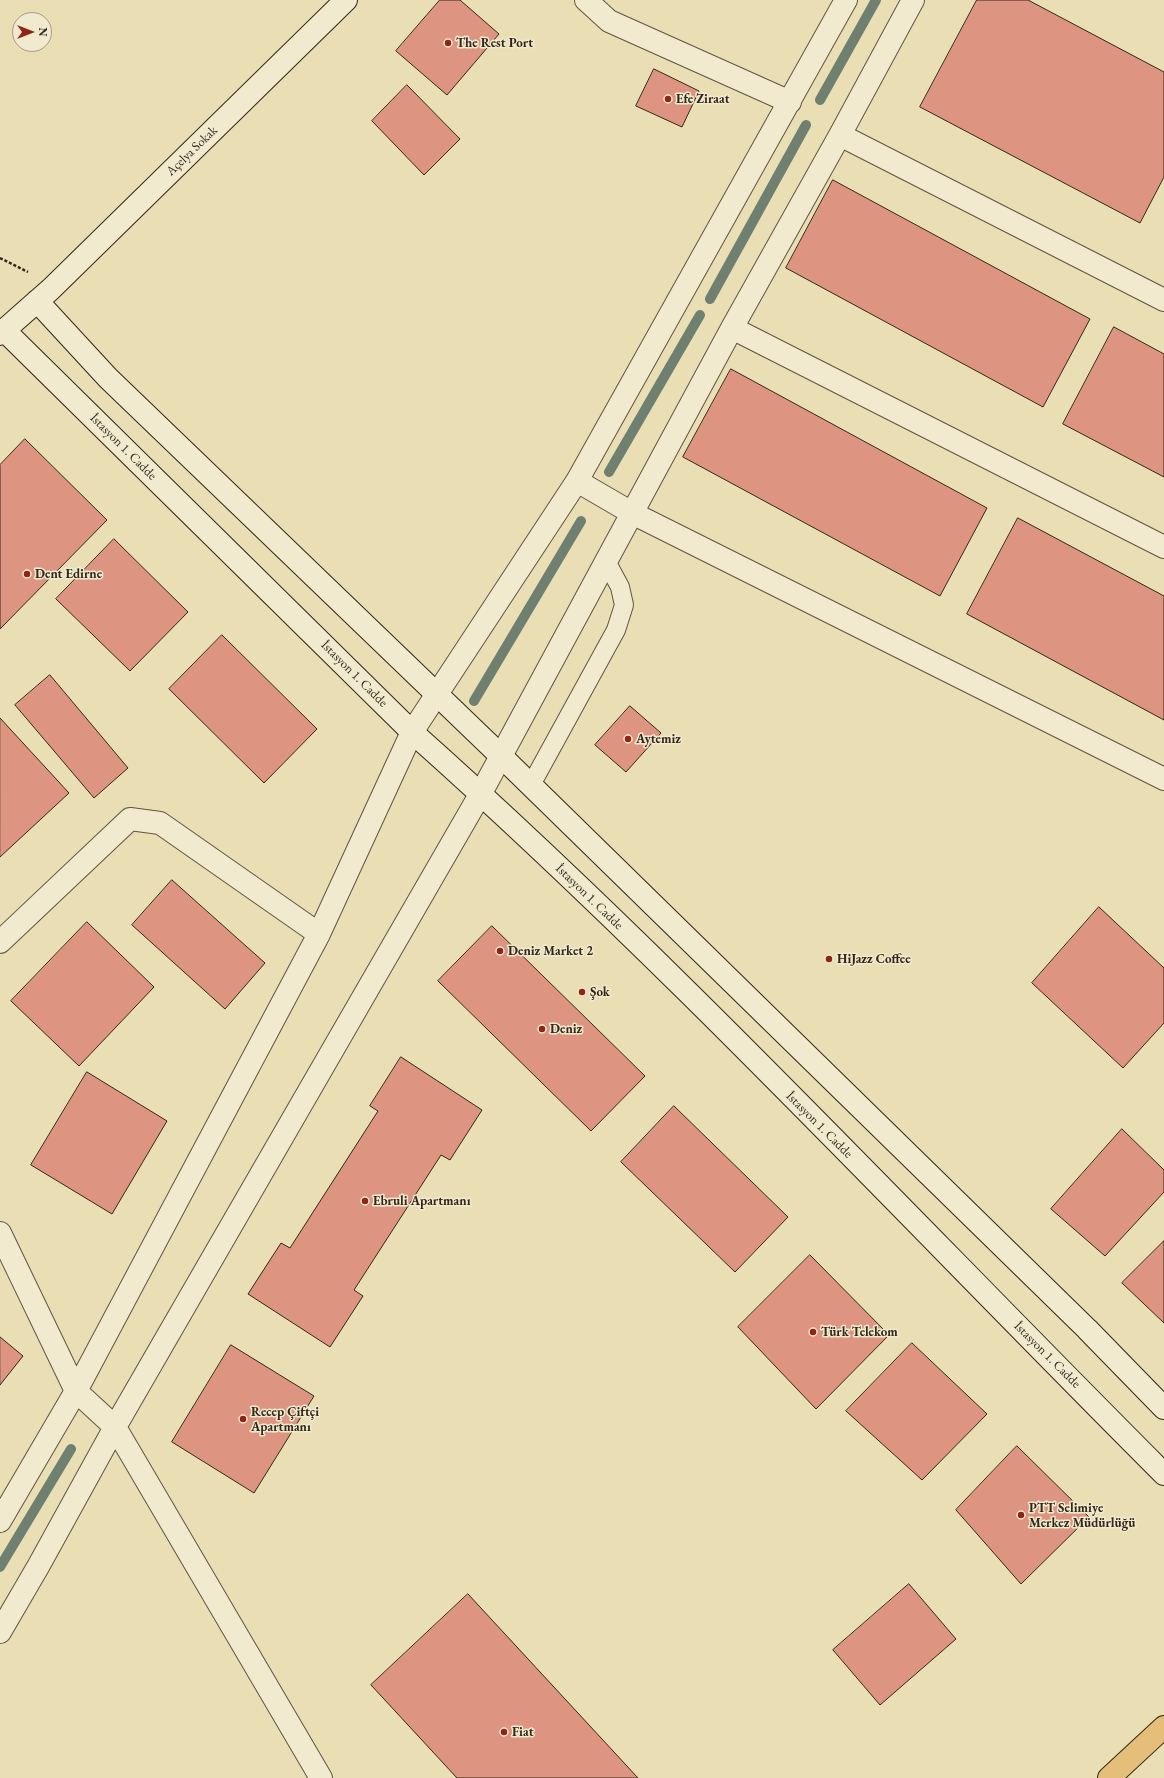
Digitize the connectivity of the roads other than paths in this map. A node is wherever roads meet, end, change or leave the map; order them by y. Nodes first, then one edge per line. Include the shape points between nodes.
1 (346, 0) edge
2 (586, 0) edge
3 (846, 0) edge
4 (913, 0) edge
5 (790, 102) junction
6 (840, 135) junction
7 (1164, 300) edge
8 (37, 301) junction
9 (732, 328) junction
10 (2, 332) edge
11 (577, 481) junction
12 (632, 513) junction
13 (1164, 547) edge
14 (606, 560) junction
15 (437, 695) junction
16 (412, 732) junction
17 (501, 756) junction
18 (1164, 779) edge
19 (531, 785) junction
20 (481, 793) junction
21 (319, 934) junction
22 (0, 942) edge
23 (0, 1233) edge
24 (76, 1391) junction
25 (1164, 1408) edge
26 (115, 1426) junction
27 (1164, 1474) edge
28 (0, 1521) edge
29 (0, 1632) edge
30 (1164, 1727) edge
31 (321, 1778) edge
32 (1110, 1778) edge

1 - 8 street, Açelya Sokak
2 - 5 street via 609,21
3 - 5 street
4 - 6 street
5 - 11 street
6 - 7 street
6 - 9 street
8 - 10 street, Açelya Sokak
8 - 15 street via 108,378
9 - 12 street
9 - 13 street
10 - 16 street, İstasyon 1. Cadde
11 - 12 street
11 - 15 street
12 - 14 street
12 - 18 street
14 - 17 street
14 - 19 lane via 620,587 624,605 616,630
15 - 16 street
15 - 17 street
16 - 20 street, İstasyon 1. Cadde
16 - 21 street
17 - 19 street
17 - 20 street
19 - 25 street via 1087,1329
20 - 26 street
20 - 27 street, İstasyon 1. Cadde via 662,967
21 - 22 street via 160,824 130,819
21 - 24 street
23 - 24 street
24 - 26 street
24 - 28 street
26 - 29 street
26 - 31 street
30 - 32 main road

